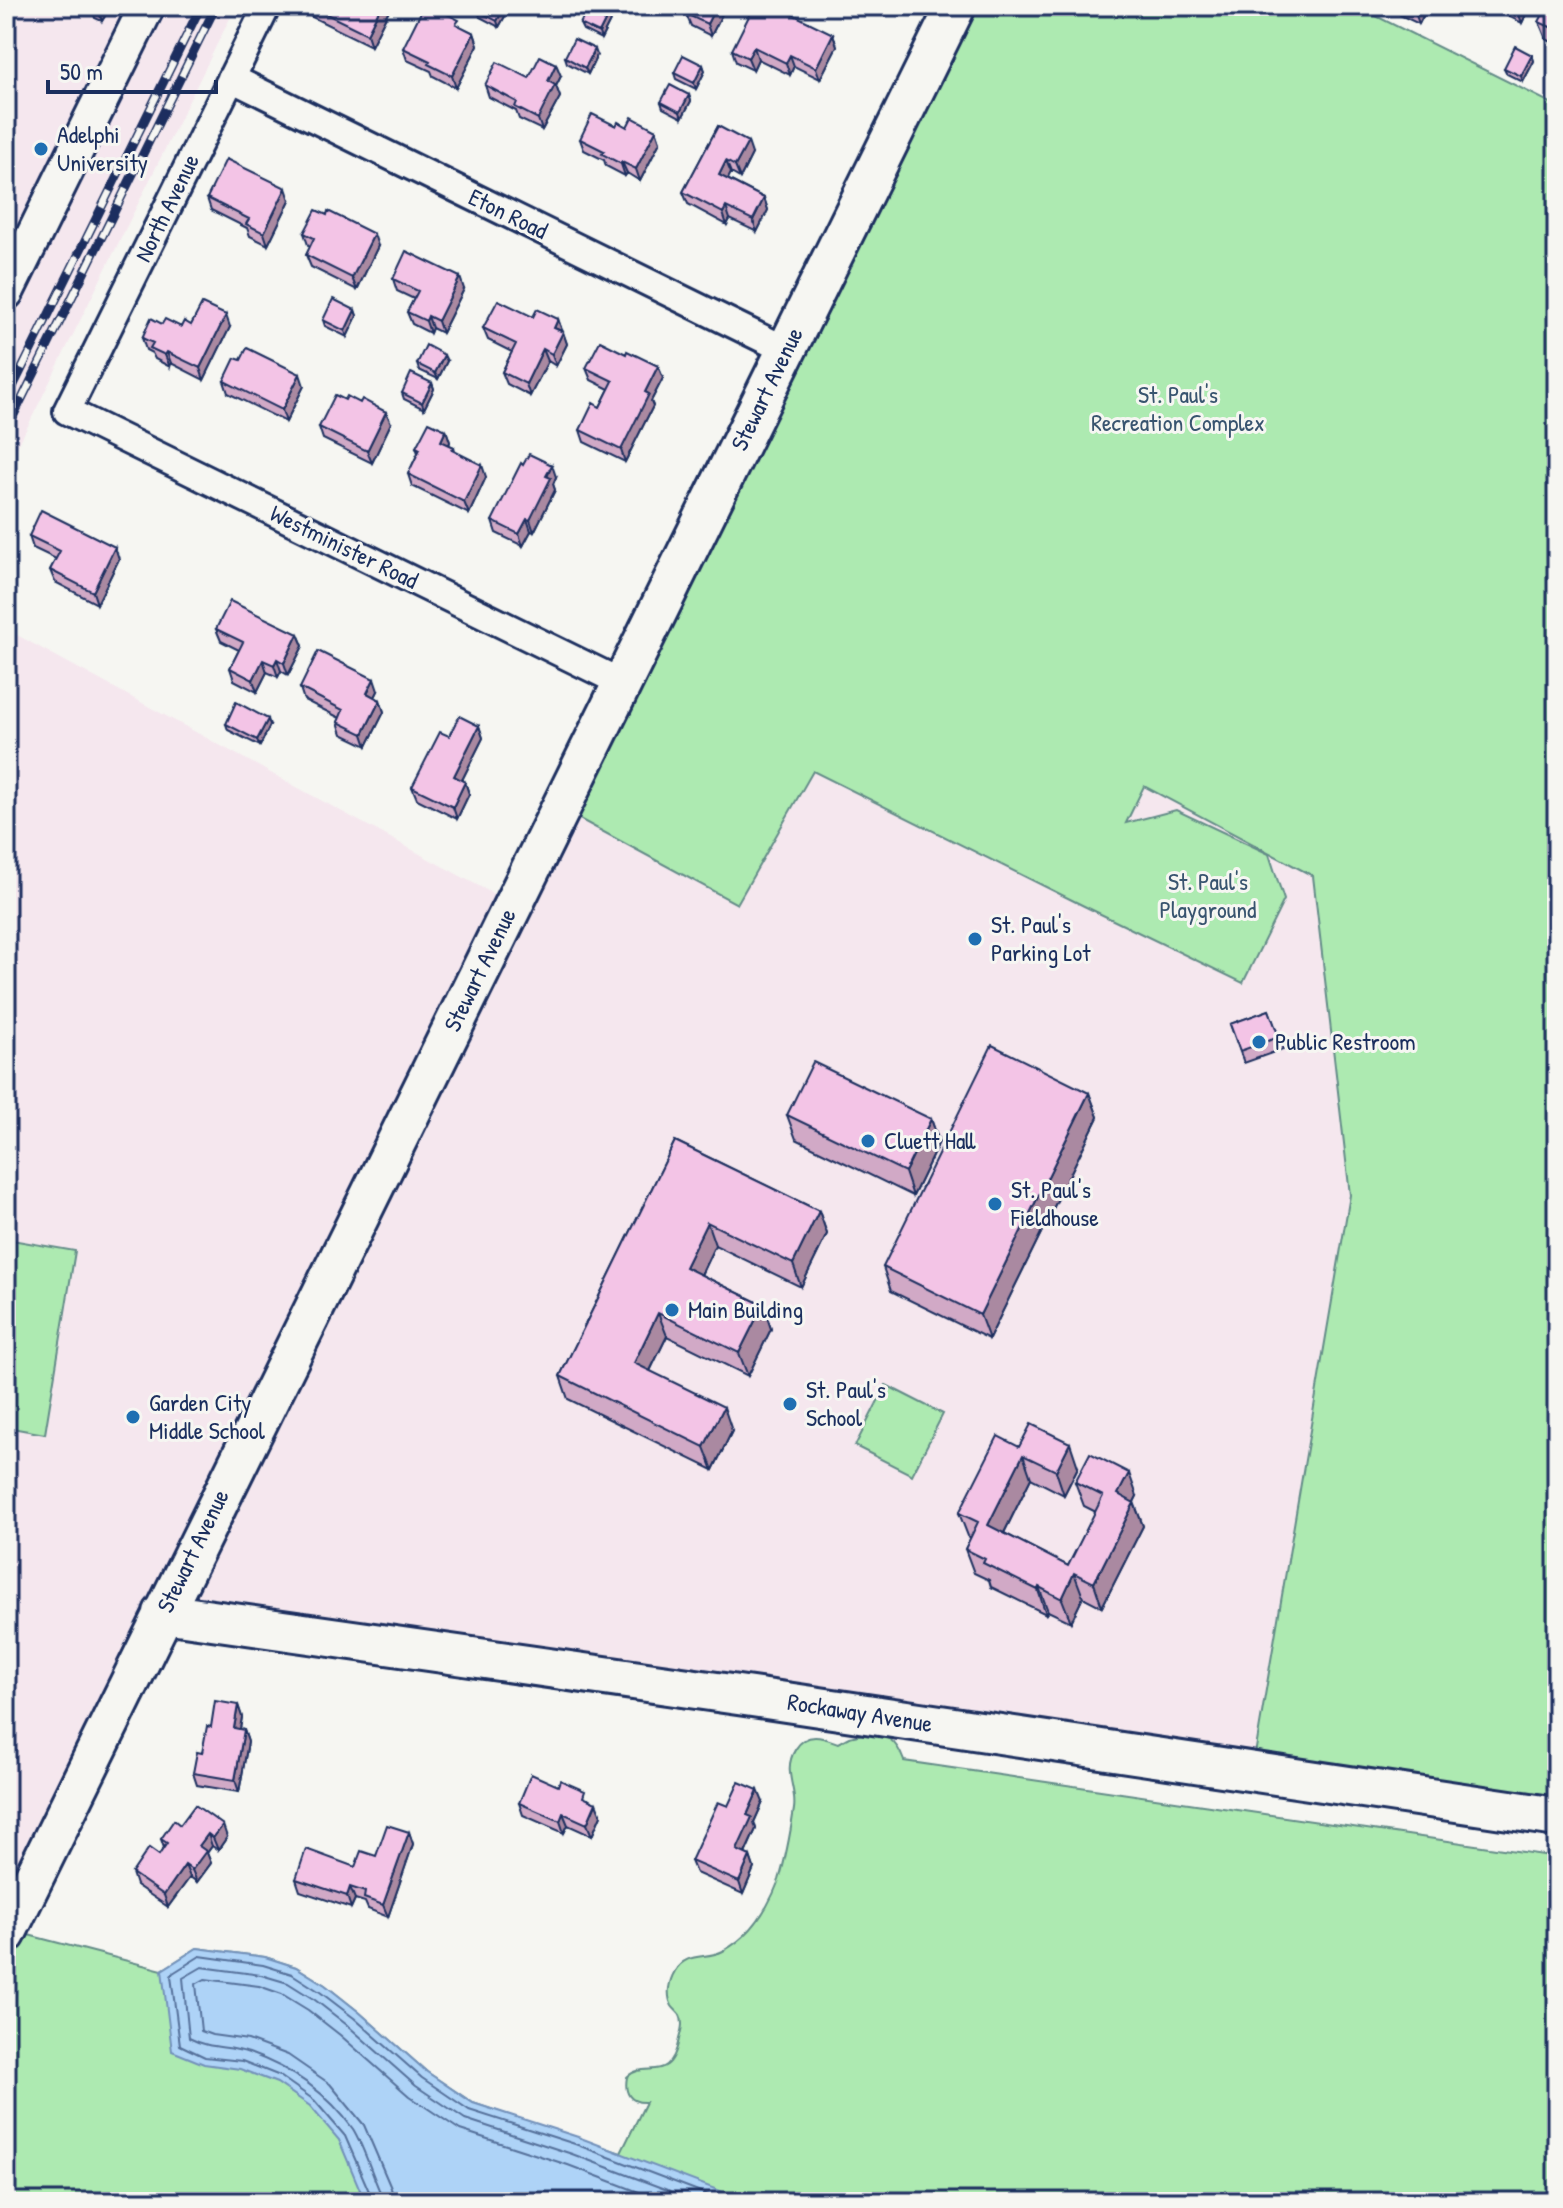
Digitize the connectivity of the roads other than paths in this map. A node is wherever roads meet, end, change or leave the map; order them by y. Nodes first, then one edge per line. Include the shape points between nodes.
1 (147, 6) edge
2 (267, 6) edge
3 (946, 9) edge
4 (231, 78) junction
5 (6, 292) edge
6 (786, 350) junction
7 (67, 411) joint
8 (622, 683) junction
9 (163, 1613) junction
10 (1557, 1817) edge
11 (6, 1934) edge

1 - 5 street
2 - 4 street, North Avenue
3 - 6 main road, Stewart Avenue
4 - 6 street, Eton Road
4 - 7 street, North Avenue
6 - 8 main road, Stewart Avenue
7 - 8 street, Westminister Road
8 - 9 main road, Stewart Avenue
9 - 10 main road, Rockaway Avenue
9 - 11 main road, Stewart Avenue

